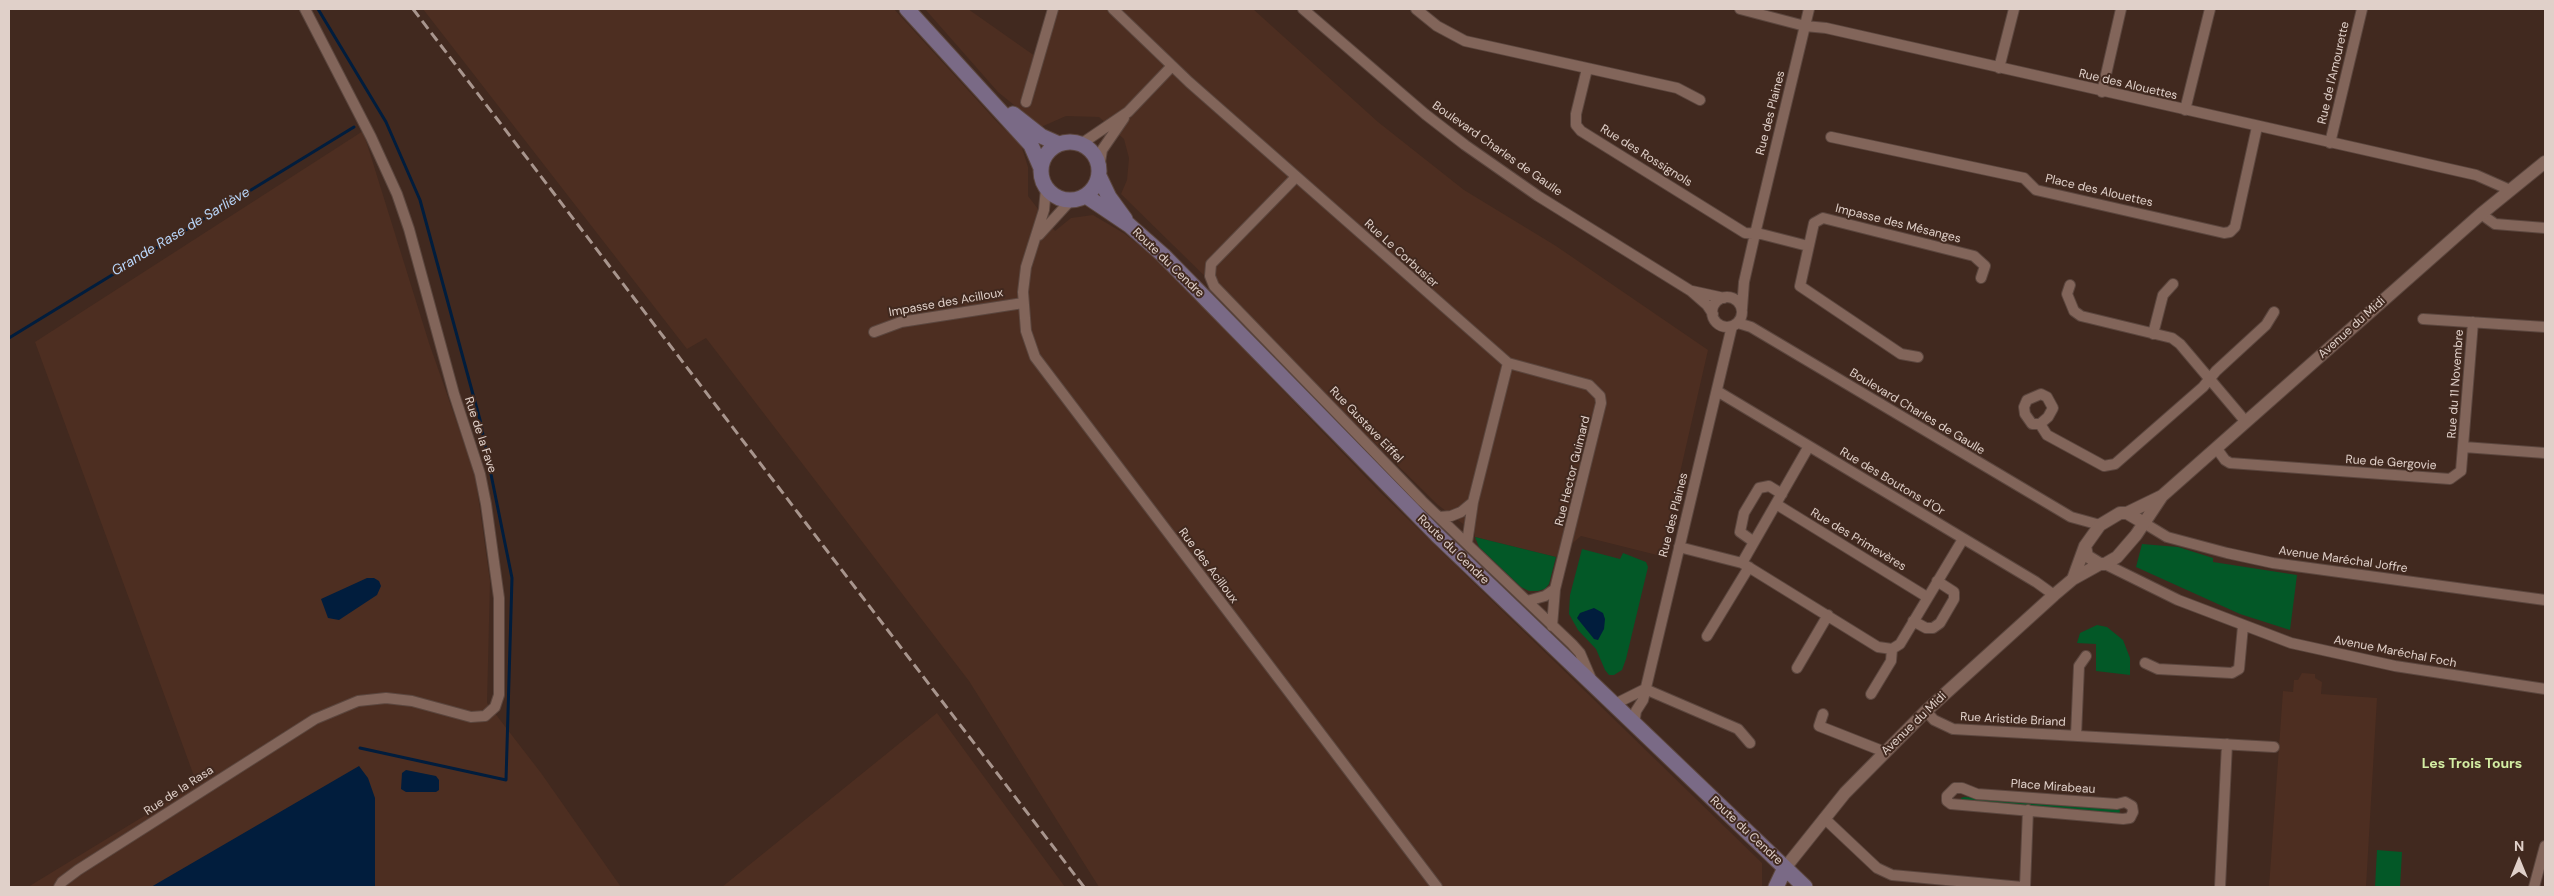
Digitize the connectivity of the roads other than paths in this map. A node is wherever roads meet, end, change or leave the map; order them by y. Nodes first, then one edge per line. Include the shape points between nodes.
1 (305, 9) edge
2 (907, 9) edge
3 (1053, 9) edge
4 (1114, 9) edge
5 (1303, 9) edge
6 (1416, 9) edge
7 (1740, 9) edge
8 (1809, 9) edge
9 (2014, 9) edge
10 (2121, 9) edge
11 (2210, 9) edge
12 (2362, 9) edge
13 (1805, 26) junction
14 (1172, 66) junction
15 (2000, 68) junction
16 (1587, 69) junction
17 (979, 86) junction
18 (2102, 92) junction
19 (1700, 100) dead end
20 (1026, 102) dead end
21 (2185, 110) junction
22 (1128, 112) junction
23 (2257, 127) junction
24 (1831, 136) dead end
25 (2330, 143) junction
26 (1059, 144) junction
27 (1081, 144) junction
28 (2545, 162) edge
29 (1041, 168) junction
30 (1099, 172) junction
31 (1296, 177) junction
32 (1046, 188) junction
33 (2510, 190) junction
34 (1086, 196) junction
35 (1071, 200) junction
36 (2481, 214) junction
37 (1129, 225) junction
38 (2545, 228) edge
39 (1754, 234) junction
40 (1037, 238) junction
41 (1808, 246) junction
42 (1981, 278) dead end
43 (1744, 282) junction
44 (2173, 284) dead end
45 (2070, 285) dead end
46 (1691, 290) junction
47 (1726, 298) junction
48 (1022, 302) junction
49 (2274, 312) dead end
50 (1715, 318) junction
51 (1738, 318) junction
52 (2423, 319) dead end
53 (2473, 322) junction
54 (2545, 328) edge
55 (874, 332) dead end
56 (2153, 334) junction
57 (1727, 347) junction
58 (1918, 357) dead end
59 (1508, 363) junction
60 (2210, 378) junction
61 (1717, 391) junction
62 (2246, 422) junction
63 (2040, 424) dead end
64 (1809, 446) junction
65 (2464, 447) junction
66 (2217, 449) junction
67 (2545, 453) edge
68 (1782, 494) junction
69 (2162, 496) junction
70 (1472, 502) junction
71 (1776, 504) junction
72 (2127, 513) junction
73 (1439, 517) junction
74 (2071, 517) junction
75 (2144, 523) junction
76 (2100, 524) junction
77 (1963, 539) junction
78 (2087, 541) junction
79 (1754, 542) junction
80 (1467, 543) junction
81 (1679, 547) junction
82 (2102, 564) junction
83 (1746, 565) junction
84 (2073, 579) junction
85 (1937, 581) junction
86 (1556, 589) junction
87 (2054, 595) junction
88 (1927, 597) junction
89 (2545, 600) edge
90 (1527, 601) junction
91 (1828, 615) junction
92 (1913, 621) junction
93 (1552, 626) junction
94 (2243, 626) junction
95 (1707, 636) dead end
96 (1892, 649) junction
97 (2086, 656) dead end
98 (2145, 663) dead end
99 (1797, 668) dead end
100 (1594, 687) junction
101 (1644, 689) junction
102 (2545, 690) edge
103 (1871, 694) dead end
104 (1613, 704) junction
105 (1926, 711) junction
106 (1823, 714) dead end
107 (315, 719) joint
108 (1634, 724) junction
109 (2076, 736) junction
110 (1750, 743) dead end
111 (2227, 744) junction
112 (2274, 748) dead end
113 (1885, 752) junction
114 (2028, 810) junction
115 (1824, 818) junction
116 (2545, 846) edge
117 (2542, 866) edge
118 (1785, 868) junction
119 (1990, 886) edge
120 (59, 887) edge
121 (1438, 887) edge
122 (1776, 887) edge
123 (1805, 887) edge
124 (2024, 887) edge
125 (2220, 887) edge
126 (2534, 887) edge

1 - 107 street, Rue de la Fave via 371,137 409,229 454,394 482,482 495,564 499,622 499,695 495,707 485,716 471,717 412,701 386,698 358,702
2 - 17 main road
3 - 20 street
4 - 14 street, Rue Le Corbusier
5 - 46 street, Boulevard Charles de Gaulle via 1392,87 1465,145 1538,196
6 - 16 street via 1465,41
7 - 13 street, Rue des Alouettes
8 - 13 street, Rue des Plaines
9 - 15 street
10 - 18 street
11 - 21 street
12 - 25 street, Rue de l'Amourette
13 - 15 street, Rue des Alouettes
13 - 39 street, Rue des Plaines
14 - 22 street
14 - 31 street, Rue Le Corbusier
15 - 18 street, Rue des Alouettes
16 - 19 street via 1677,88
16 - 39 street, Rue des Rossignols via 1576,114 1576,125 1581,131 1745,233
17 - 26 main road via 1040,136
17 - 29 main road via 1031,145
18 - 21 street, Rue des Alouettes
21 - 23 street, Rue des Alouettes
22 - 27 street
22 - 30 street via 1102,150
23 - 24 street, Place des Alouettes via 2235,227 2224,233 2036,190 2024,178
23 - 25 street, Rue des Alouettes
25 - 33 street, Rue des Alouettes via 2476,175
26 - 27 main road
26 - 29 main road via 1047,154
27 - 30 main road via 1094,154
28 - 33 street, Avenue du Midi
29 - 32 main road
30 - 34 main road via 1093,190
30 - 37 main road, Route du Cendre via 1109,197
31 - 59 street, Rue Le Corbusier
31 - 73 street, Rue Gustave Eiffel via 1211,264 1210,276 1214,286
32 - 35 main road via 1060,198
32 - 40 street, Rue des Acilloux
33 - 36 street, Avenue du Midi
34 - 35 main road
34 - 37 main road, Route du Cendre
35 - 40 street, Rue des Acilloux
36 - 38 street via 2494,224
36 - 62 street, Avenue du Midi
37 - 100 main road, Route du Cendre via 1163,255 1383,481
39 - 41 street
39 - 43 street, Rue des Plaines
40 - 48 street, Rue des Acilloux via 1026,267
41 - 42 street, Impasse des Mésanges via 1814,223 1823,218 1974,256 1985,266
41 - 58 street, Impasse des Mésanges via 1800,286 1901,354
43 - 47 street
43 - 51 street, Rue des Plaines
44 - 56 street via 2163,295
45 - 56 street via 2066,294 2074,312
46 - 47 street, Boulevard Charles de Gaulle
46 - 50 street, Boulevard Charles de Gaulle
47 - 50 street via 1717,302
47 - 51 street via 1735,299
48 - 55 street, Impasse des Acilloux via 901,322
48 - 121 street, Rue des Acilloux via 1026,331 1044,370
49 - 60 street via 2266,325
50 - 51 street via 1726,327
50 - 57 street
51 - 57 street, Rue des Plaines
51 - 74 street, Boulevard Charles de Gaulle
52 - 53 street, Rue du 11 Novembre
53 - 54 street, Rue du 11 Novembre
53 - 65 street, Rue du 11 Novembre
56 - 60 street via 2172,338 2180,344
57 - 61 street, Rue des Plaines
59 - 70 street
59 - 86 street, Rue Hector Guimard via 1589,385 1600,396 1601,403
60 - 62 street
60 - 63 street via 2115,464 2104,466 2096,462 2047,435
61 - 64 street, Rue des Boutons d'Or
61 - 81 street, Rue des Plaines
62 - 66 street, Avenue du Midi
64 - 68 street
64 - 77 street, Rue des Boutons d'Or
65 - 66 street, Rue de Gergovie via 2461,470 2450,480 2230,463
65 - 67 street
66 - 69 street, Avenue du Midi
68 - 71 street
68 - 79 street via 1764,485 1744,513 1740,532
69 - 72 street, Avenue du Midi
69 - 75 street, Avenue du Midi
70 - 73 street via 1451,516
70 - 80 street
71 - 79 street
71 - 88 street, Rue des Primevères
72 - 75 street
72 - 76 street, Avenue du Midi via 2114,515
73 - 80 street, Rue Gustave Eiffel
74 - 76 street, Boulevard Charles de Gaulle
74 - 78 street, Boulevard Charles de Gaulle
75 - 82 street, Avenue du Midi via 2116,557
75 - 89 street, Avenue Maréchal Joffre via 2167,536 2273,563
76 - 78 street, Avenue du Midi
77 - 85 street
77 - 87 street, Rue des Boutons d'Or
78 - 82 street via 2087,556
78 - 84 street, Avenue du Midi
79 - 83 street
80 - 90 street, Rue Gustave Eiffel
81 - 83 street
81 - 101 street, Rue des Plaines
82 - 84 street, Avenue du Midi
82 - 94 street, Avenue Maréchal Foch
83 - 91 street
83 - 95 street
84 - 87 street, Avenue du Midi
85 - 88 street
85 - 92 street via 1954,592 1940,623 1926,628
86 - 90 street
86 - 93 street
87 - 105 street, Avenue du Midi
88 - 92 street
90 - 93 street, Rue Gustave Eiffel
91 - 96 street via 1878,647
91 - 99 street
92 - 96 street via 1900,644
93 - 100 street, Rue Gustave Eiffel via 1580,654
94 - 98 street via 2239,669 2232,673 2158,669
94 - 102 street, Avenue Maréchal Foch via 2291,643 2341,655
96 - 103 street via 1891,661
97 - 109 street, Rue Aristide Briand via 2079,666
100 - 104 main road, Route du Cendre
101 - 104 street
101 - 108 street, Rue des Plaines
101 - 110 street via 1738,729
104 - 108 main road, Route du Cendre
105 - 109 street, Rue Aristide Briand via 1934,720 1953,729
105 - 113 street, Avenue du Midi
106 - 113 street via 1819,726
107 - 120 street, Rue de la Rasa via 78,870
108 - 118 main road, Route du Cendre
109 - 111 street, Rue Aristide Briand
111 - 112 street, Rue Aristide Briand
111 - 125 street
113 - 115 street, Avenue du Midi
114 - 114 street, Place Mirabeau via 2127,819 2133,812 2132,806 2125,802 1977,794 1960,788 1948,792 1946,798 1950,804
114 - 124 street, Place Mirabeau
115 - 118 street, Avenue du Midi
115 - 119 street via 1880,870 1901,876
116 - 117 street
117 - 126 street
118 - 122 main road, Avenue du Midi
118 - 123 main road, Route du Cendre
119 - 124 street

